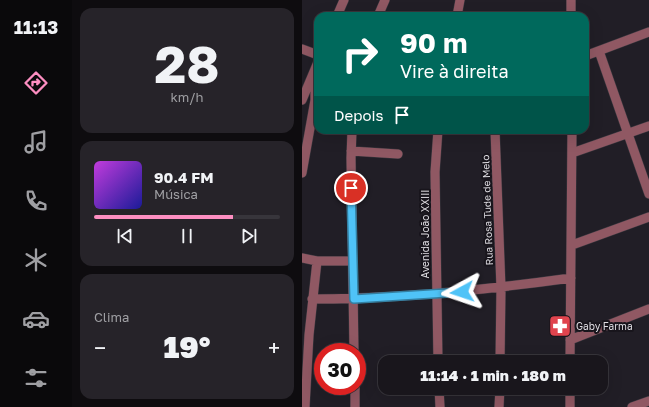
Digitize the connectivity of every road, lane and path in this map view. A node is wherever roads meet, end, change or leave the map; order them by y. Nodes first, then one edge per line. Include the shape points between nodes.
1 (344, 0) edge
2 (385, 0) edge
3 (460, 0) edge
4 (571, 0) edge
5 (339, 12) edge
6 (380, 12) edge
7 (458, 12) edge
8 (571, 12) edge
9 (649, 32) edge
10 (302, 49) edge
11 (599, 51) junction
12 (314, 54) edge
13 (589, 55) edge
14 (314, 74) edge
15 (302, 100) edge
16 (314, 106) edge
17 (649, 126) edge
18 (352, 134) edge
19 (438, 134) edge
20 (495, 134) edge
21 (572, 134) edge
22 (628, 134) junction
23 (351, 151) junction
24 (572, 153) junction
25 (398, 154) dead end
26 (302, 173) edge
27 (649, 194) edge
28 (649, 217) edge
29 (572, 245) junction
30 (302, 258) edge
31 (317, 261) junction
32 (352, 261) junction
33 (571, 278) junction
34 (501, 288) junction
35 (436, 294) junction
36 (312, 299) junction
37 (354, 299) junction
38 (649, 309) edge
39 (570, 340) junction
40 (354, 343) edge
41 (438, 355) edge
42 (500, 355) edge
43 (570, 355) edge
44 (355, 395) edge
45 (439, 395) edge
46 (500, 395) edge
47 (570, 395) edge
48 (649, 401) edge
49 (305, 407) edge
50 (355, 407) edge
51 (440, 407) edge
52 (499, 407) edge
53 (570, 407) edge
54 (632, 407) edge

1 - 5 street
2 - 6 street
3 - 7 street
4 - 8 street
9 - 11 street
10 - 12 street
11 - 13 street
11 - 22 street
14 - 15 street
16 - 26 street
17 - 22 street
18 - 23 street
19 - 35 street, Avenida João XXIII via 435,172
20 - 34 street, Rua Rosa Tude de Melo
21 - 24 street
22 - 24 street
22 - 27 street
23 - 25 street
23 - 32 street
24 - 29 street
28 - 29 street
29 - 33 street
30 - 31 street
31 - 32 street
31 - 36 street
32 - 37 street
33 - 34 street
33 - 39 street
34 - 35 street
34 - 42 street, Rua Rosa Tude de Melo
35 - 37 street
35 - 41 street, Avenida João XXIII
36 - 37 street
36 - 49 street
37 - 40 street
38 - 39 street
39 - 43 street
44 - 50 street
45 - 51 street
46 - 52 street
47 - 53 street
48 - 54 street

